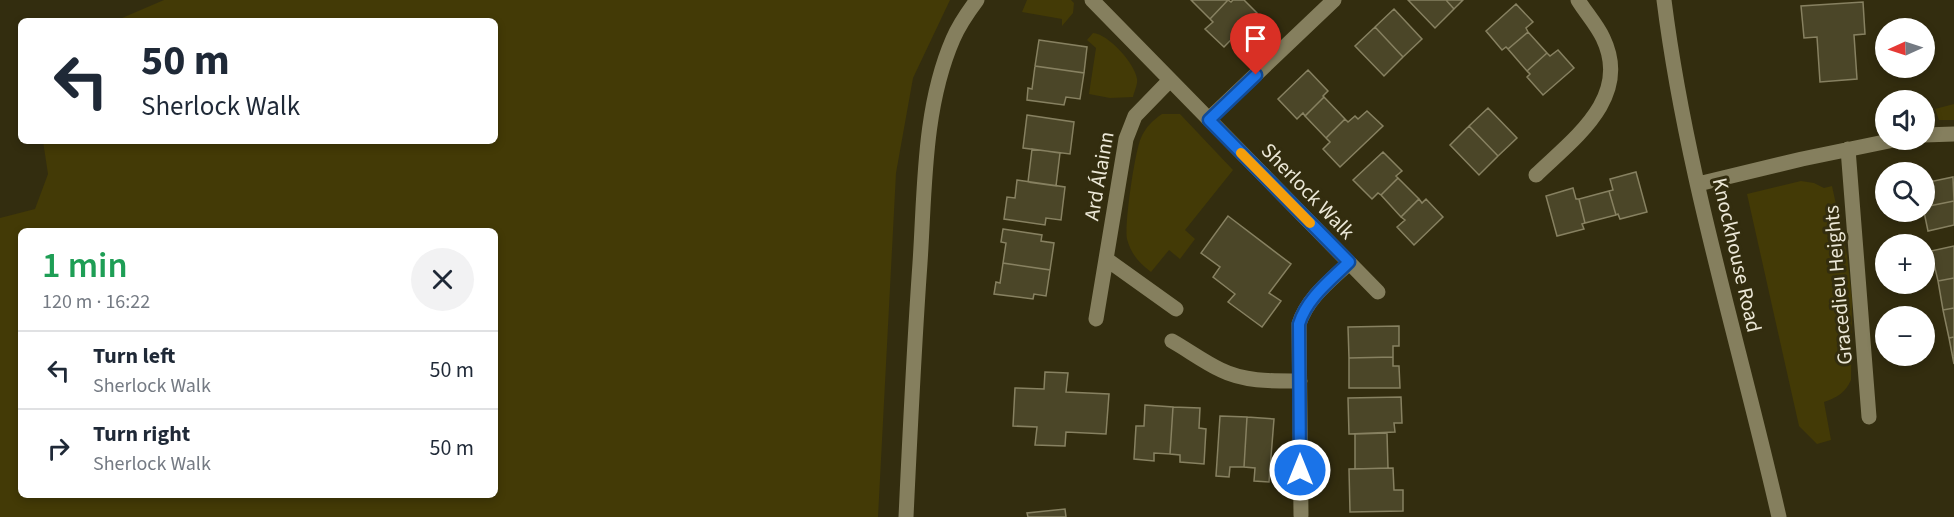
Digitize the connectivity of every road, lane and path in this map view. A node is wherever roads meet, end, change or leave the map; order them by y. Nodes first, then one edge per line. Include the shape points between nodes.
1 (977, 0) edge
2 (1092, 0) edge
3 (1334, 0) edge
4 (1578, 0) edge
5 (1664, 0) edge
6 (1170, 80) junction
7 (1209, 120) junction
8 (1954, 134) edge
9 (1935, 135) edge
10 (1875, 144) edge
11 (1848, 149) junction
12 (1536, 175) dead end
13 (1698, 184) junction
14 (1106, 259) junction
15 (1349, 262) junction
16 (1378, 292) dead end
17 (1176, 309) dead end
18 (1096, 319) dead end
19 (1172, 341) dead end
20 (1300, 381) junction
21 (1869, 417) dead end
22 (1301, 515) dead end
23 (906, 517) edge
24 (1779, 517) edge

1 - 23 street via 945,58 929,135
2 - 6 street, Sherlock Walk
3 - 7 street
4 - 12 street via 1604,40 1611,72 1609,90 1587,125
5 - 13 street, Knockhouse Road
6 - 7 street, Sherlock Walk
6 - 14 street, Ard Álainn via 1130,126
7 - 15 street, Sherlock Walk
8 - 9 street
10 - 11 street
11 - 13 street
11 - 21 street, Gracedieu Heights
13 - 24 street, Knockhouse Road
14 - 17 street
14 - 18 street, Ard Álainn
15 - 16 street, Sherlock Walk
15 - 20 street via 1303,311 1299,324
19 - 20 street via 1232,375
20 - 22 street

